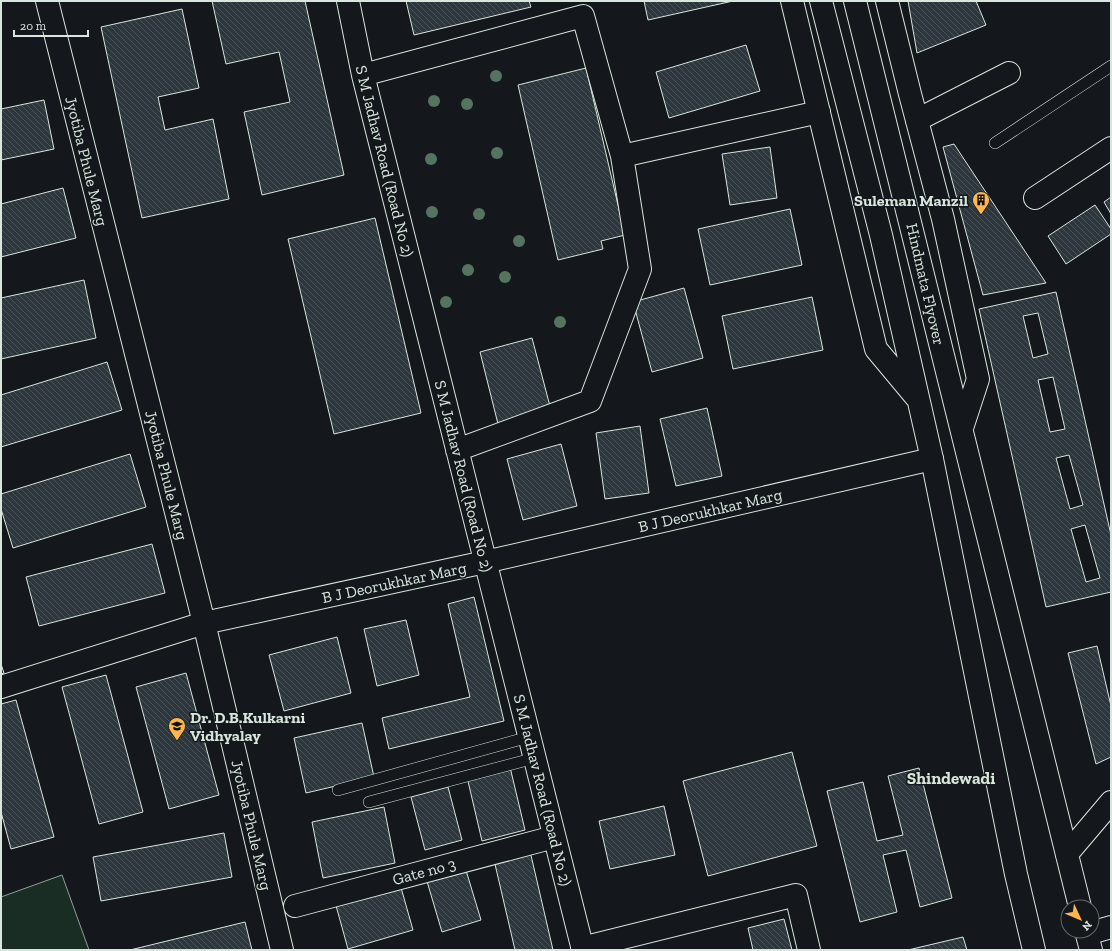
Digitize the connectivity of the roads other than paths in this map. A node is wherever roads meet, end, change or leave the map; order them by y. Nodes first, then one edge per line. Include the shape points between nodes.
1 (47, 1) edge
2 (348, 1) edge
3 (792, 1) edge
4 (821, 1) edge
5 (855, 1) edge
6 (887, 1) edge
7 (1111, 66) edge
8 (1009, 73) dead end
9 (363, 75) junction
10 (819, 112) junction
11 (917, 120) junction
12 (995, 144) dead end
13 (1111, 148) edge
14 (622, 156) junction
15 (1035, 198) dead end
16 (918, 399) junction
17 (962, 428) junction
18 (457, 450) junction
19 (932, 459) junction
20 (485, 562) junction
21 (204, 623) junction
22 (1, 687) edge
23 (529, 737) junction
24 (535, 758) junction
25 (338, 790) dead end
26 (369, 802) dead end
27 (1111, 802) edge
28 (554, 837) junction
29 (1067, 854) junction
30 (1078, 899) edge
31 (295, 906) dead end
32 (1111, 927) edge
33 (1100, 932) edge
34 (583, 949) edge
35 (282, 950) edge
36 (809, 950) edge
37 (1034, 950) edge

1 - 21 main road, Jyotiba Phule Marg
2 - 9 main road, S M Jadhav Road (Road No 2)
3 - 10 main road
4 - 16 main road, Hindmata Flyover via 881,235
5 - 17 main road, Hindmata Flyover
6 - 11 main road
7 - 12 lane
8 - 11 main road
9 - 14 main road via 583,16
9 - 18 main road, S M Jadhav Road (Road No 2)
10 - 14 main road
10 - 16 main road via 876,349
11 - 17 main road via 943,220 978,378
13 - 15 main road
14 - 18 main road via 640,269 590,400
16 - 19 main road, Hindmata Flyover
17 - 29 main road, Hindmata Flyover
18 - 20 main road, S M Jadhav Road (Road No 2)
19 - 20 main road, B J Deorukhkar Marg
19 - 37 main road, Hindmata Flyover via 1016,874
20 - 21 main road, B J Deorukhkar Marg
20 - 23 main road, S M Jadhav Road (Road No 2)
21 - 22 main road, B J Deorukhkar Marg
21 - 35 main road, Jyotiba Phule Marg
23 - 24 main road, S M Jadhav Road (Road No 2)
23 - 25 lane
24 - 26 lane
24 - 28 main road, S M Jadhav Road (Road No 2)
27 - 29 main road
28 - 31 main road, Gate no 3
28 - 34 main road, S M Jadhav Road (Road No 2)
29 - 30 main road, Hindmata Flyover
32 - 33 main road
34 - 36 main road via 796,895

